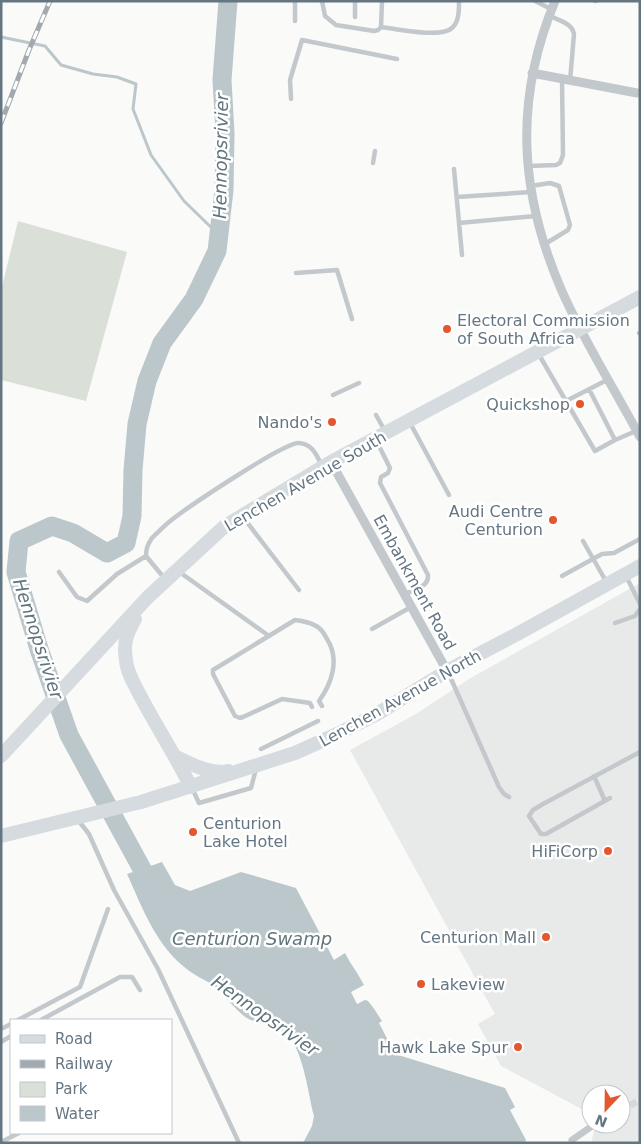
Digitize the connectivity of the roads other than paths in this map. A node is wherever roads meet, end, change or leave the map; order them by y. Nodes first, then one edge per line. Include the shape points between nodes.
1 (295, 1) edge
2 (322, 1) edge
3 (355, 1) edge
4 (382, 1) edge
5 (459, 1) edge
6 (535, 1) edge
7 (552, 9) edge
8 (355, 17) dead end
9 (295, 20) dead end
10 (380, 27) junction
11 (396, 59) dead end
12 (532, 74) junction
13 (566, 80) junction
14 (637, 93) dead end
15 (291, 99) dead end
16 (375, 151) dead end
17 (373, 163) dead end
18 (528, 166) junction
19 (454, 169) dead end
20 (530, 189) junction
21 (457, 197) junction
22 (536, 216) junction
23 (459, 223) junction
24 (544, 245) junction
25 (462, 255) dead end
26 (296, 273) dead end
27 (640, 297) edge
28 (352, 319) dead end
29 (580, 329) junction
30 (537, 352) junction
31 (608, 379) junction
32 (359, 383) dead end
33 (589, 390) junction
34 (333, 395) dead end
35 (566, 401) junction
36 (376, 415) dead end
37 (409, 421) junction
38 (639, 432) edge
39 (381, 436) junction
40 (615, 440) junction
41 (327, 465) junction
42 (449, 495) dead end
43 (242, 516) junction
44 (640, 539) edge
45 (583, 541) dead end
46 (146, 556) junction
47 (593, 559) junction
48 (640, 566) edge
49 (177, 570) junction
50 (59, 572) dead end
51 (625, 574) junction
52 (562, 576) dead end
53 (166, 580) junction
54 (608, 584) junction
55 (299, 590) dead end
56 (405, 594) junction
57 (148, 597) junction
58 (640, 604) edge
59 (412, 607) junction
60 (640, 609) edge
61 (615, 623) dead end
62 (372, 629) dead end
63 (269, 636) junction
64 (447, 671) junction
65 (322, 706) dead end
66 (312, 707) dead end
67 (318, 721) dead end
68 (261, 749) dead end
69 (640, 752) edge
70 (1, 756) edge
71 (176, 757) junction
72 (257, 765) junction
73 (594, 776) junction
74 (192, 787) junction
75 (509, 797) dead end
76 (610, 798) dead end
77 (605, 801) junction
78 (77, 817) junction
79 (1, 836) edge
80 (108, 909) dead end
81 (140, 990) dead end
82 (20, 1019) edge
83 (43, 1019) edge
84 (17, 1134) edge
85 (581, 1134) edge
86 (572, 1140) dead end
87 (1, 1142) edge
88 (239, 1143) edge

1 - 9 lane
2 - 10 lane via 324,16 336,25 374,31
3 - 8 lane
4 - 10 lane
5 - 10 lane via 457,20 448,31 438,34
6 - 7 lane
7 - 12 street
7 - 13 lane via 573,28
11 - 15 lane via 302,40 290,80
12 - 13 street
12 - 18 street via 526,114
13 - 14 street
13 - 18 lane via 560,163
16 - 17 lane
18 - 20 street
19 - 21 lane
20 - 21 lane
20 - 22 street
20 - 24 lane via 550,183 559,186 570,225 568,230
21 - 23 lane
22 - 23 lane
22 - 24 street
23 - 25 lane
24 - 29 street
26 - 28 lane via 337,270
27 - 29 main road, Lenchen Avenue South
29 - 30 main road, Lenchen Avenue South
29 - 31 street
30 - 35 lane
30 - 37 main road, Lenchen Avenue South
31 - 33 lane
31 - 38 street
32 - 34 lane
33 - 35 lane
33 - 40 lane
35 - 40 lane via 595,451
36 - 39 lane
37 - 39 main road, Lenchen Avenue South
37 - 42 lane
38 - 40 lane
39 - 41 main road, Lenchen Avenue South
39 - 56 lane via 390,468 380,483 428,575 426,584
41 - 43 main road, Lenchen Avenue South
41 - 46 lane via 313,450 300,443 292,444 167,523 147,546
41 - 56 street, Embankment Road
43 - 49 main road, Lenchen Avenue South via 225,526
43 - 55 lane
44 - 47 lane via 614,554 602,554
45 - 47 lane
46 - 50 lane via 117,574 87,601 77,597
46 - 53 lane
47 - 52 lane
47 - 54 lane
48 - 51 main road, Lenchen Avenue North
49 - 53 main road, Lenchen Avenue South
49 - 63 lane
51 - 54 main road, Lenchen Avenue North
51 - 58 lane
53 - 57 main road, Lenchen Avenue South
54 - 64 main road, Lenchen Avenue North
56 - 59 street, Embankment Road
57 - 70 main road, Lenchen Avenue South
57 - 71 main road via 127,633 126,662 149,712
59 - 62 lane
59 - 64 street, Embankment Road
60 - 61 lane via 635,616
63 - 65 lane via 296,620 316,625 323,632 334,656 330,682 319,700
63 - 66 lane via 213,670 235,716 240,718 282,699 310,703
64 - 72 main road, Lenchen Avenue North via 335,736
64 - 75 lane, Embankment Road via 500,787
67 - 68 lane
69 - 73 lane
71 - 72 main road via 198,767 222,772
71 - 74 main road
72 - 74 main road, Lenchen Avenue North
72 - 74 lane via 251,788 198,803
73 - 77 lane
73 - 77 lane via 533,810 529,816 538,831 546,834
74 - 78 main road, Lenchen Avenue North
76 - 77 lane
78 - 79 main road, Lenchen Avenue North
78 - 88 lane via 89,834 114,890 158,969
80 - 82 lane via 80,987
81 - 83 lane via 132,977 120,977
84 - 87 lane
85 - 86 street

